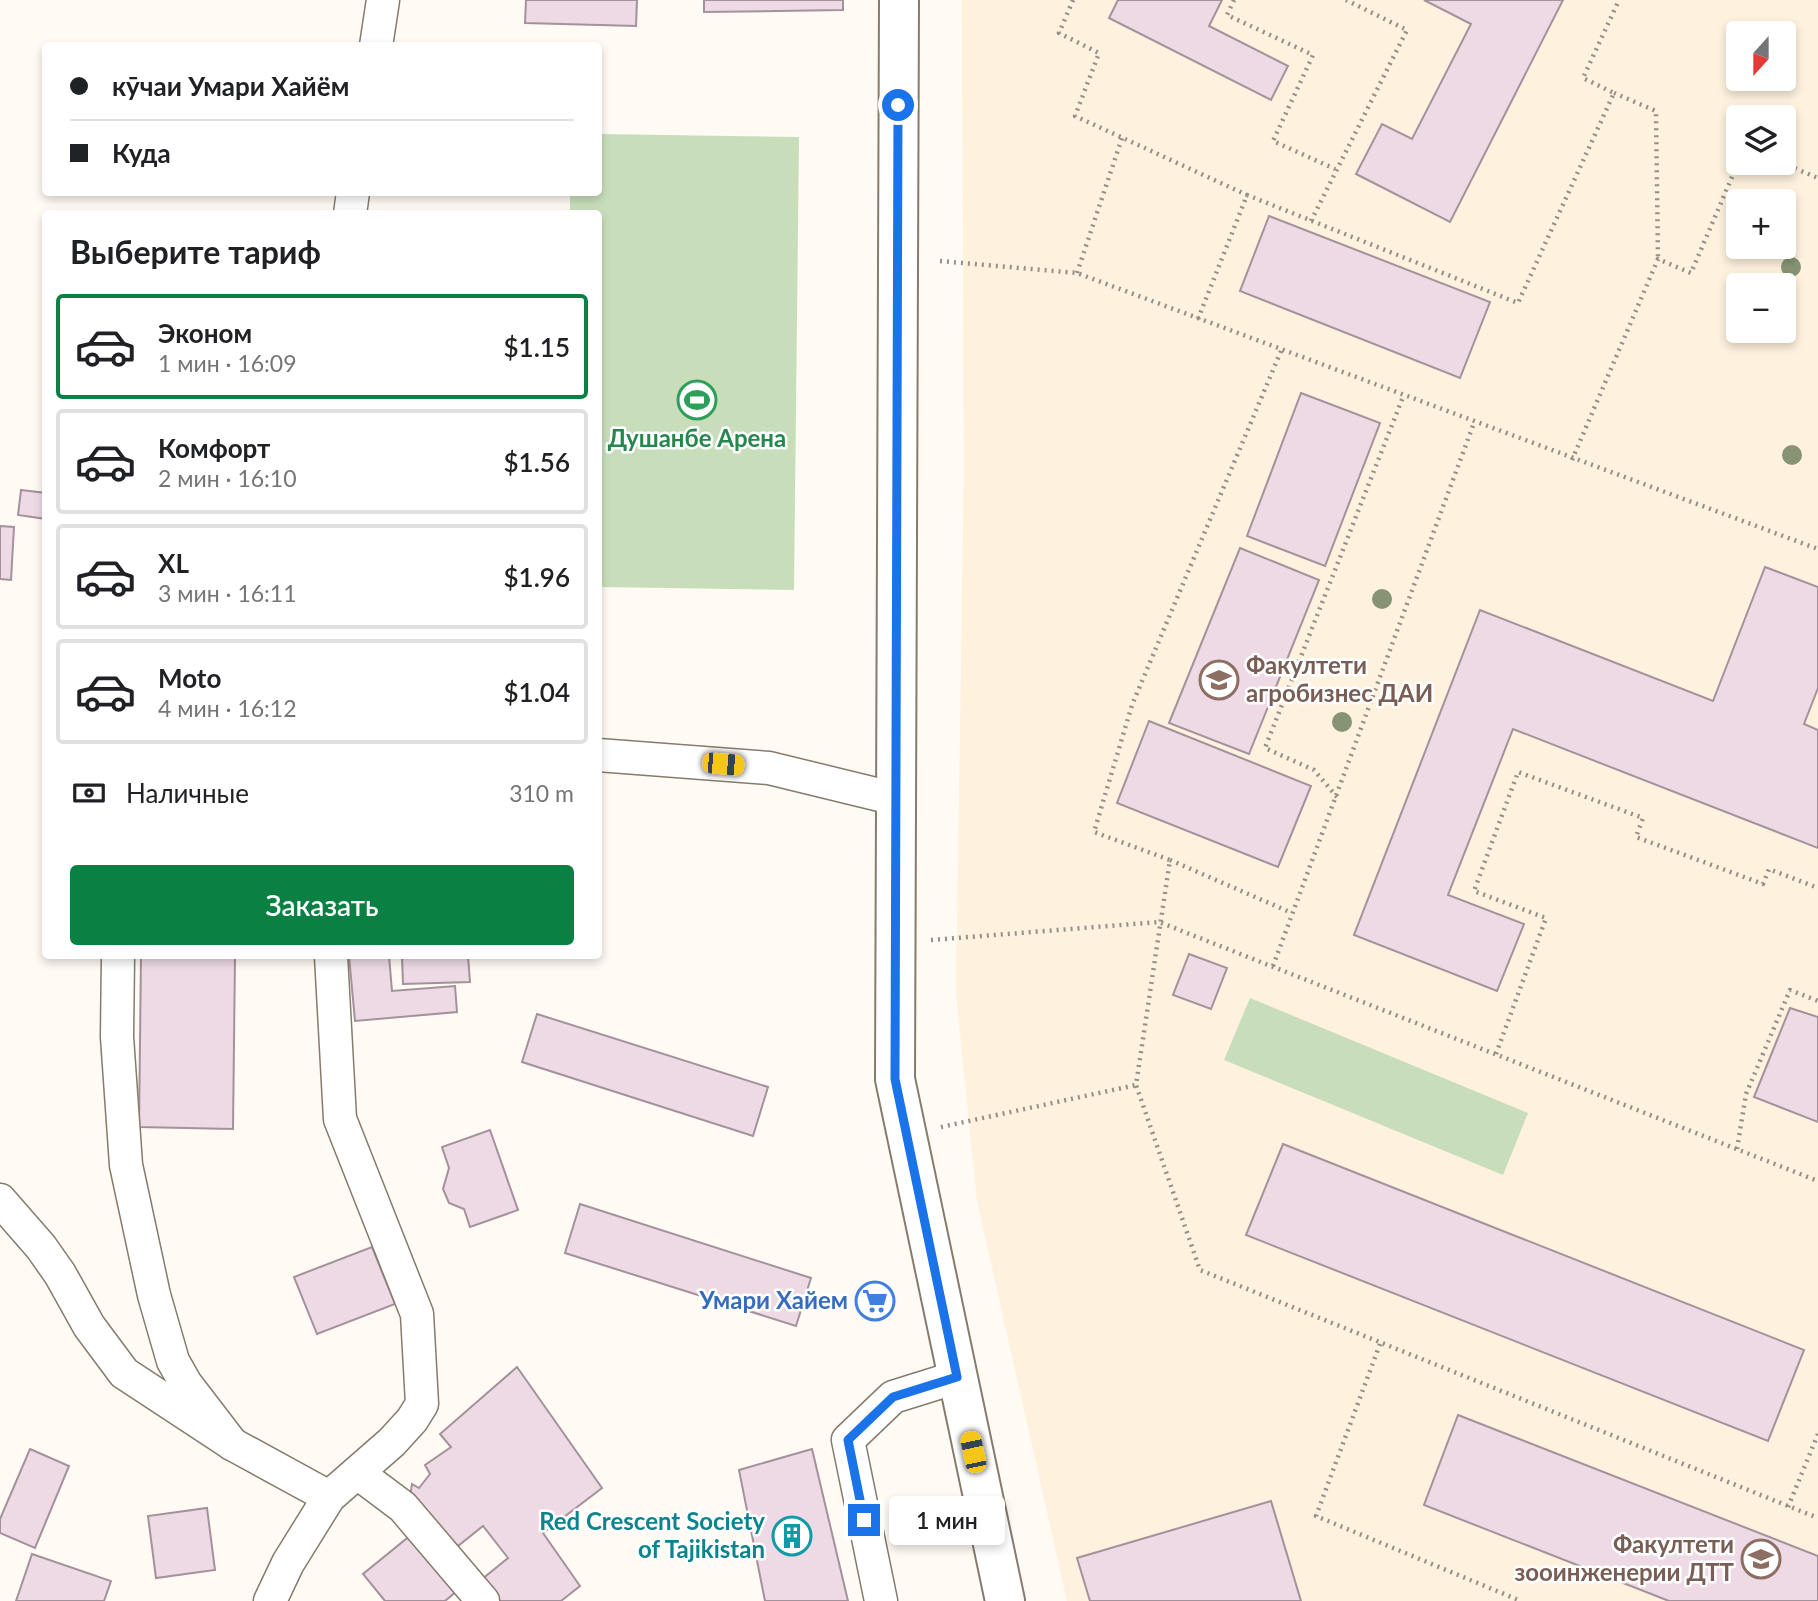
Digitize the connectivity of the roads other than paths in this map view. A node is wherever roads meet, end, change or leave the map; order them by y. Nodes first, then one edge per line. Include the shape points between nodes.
1 (383, 0) edge
2 (899, 0) edge
3 (377, 42) edge
4 (602, 755) edge
5 (896, 799) junction
6 (118, 959) edge
7 (331, 959) edge
8 (0, 1200) edge
9 (957, 1377) junction
10 (232, 1444) junction
11 (359, 1474) junction
12 (329, 1497) junction
13 (270, 1601) edge
14 (483, 1601) edge
15 (881, 1601) edge
16 (1005, 1601) edge

1 - 3 street
2 - 5 street
4 - 5 street via 769,768
5 - 9 street via 895,1079
6 - 10 street via 117,1037 126,1166 154,1295 173,1361
7 - 11 street via 340,1119 418,1314 422,1404
8 - 10 street via 47,1256 124,1373
9 - 15 street via 893,1397 848,1440
9 - 16 street
10 - 12 street
11 - 12 street
11 - 14 street via 403,1507
12 - 13 street

